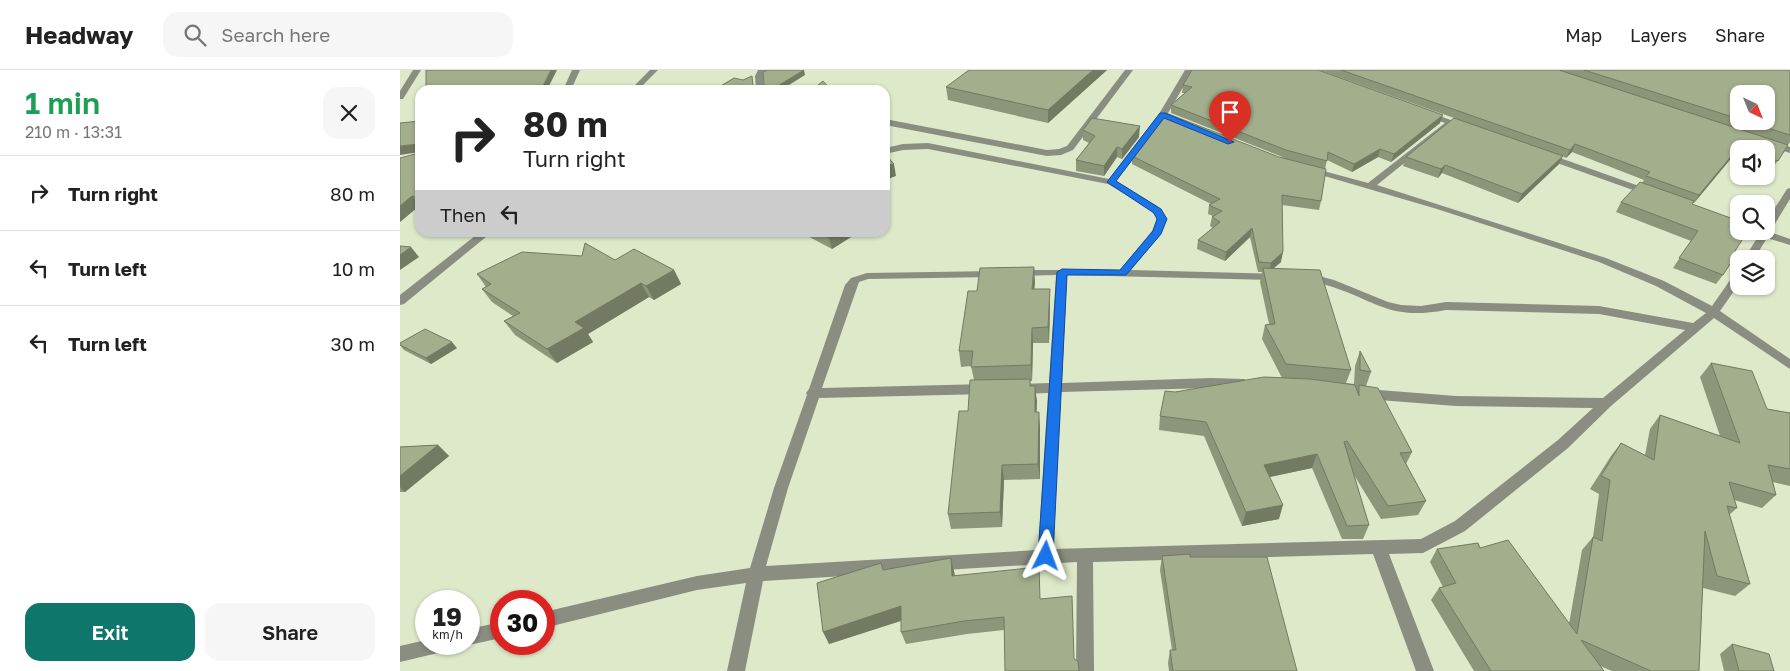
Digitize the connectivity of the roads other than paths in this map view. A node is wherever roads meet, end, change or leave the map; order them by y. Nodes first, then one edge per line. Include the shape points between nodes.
1 (417, 70) edge
2 (576, 70) edge
3 (654, 70) edge
4 (762, 70) edge
5 (1129, 70) edge
6 (1189, 70) edge
7 (569, 85) edge
8 (639, 85) edge
9 (760, 85) edge
10 (400, 97) edge
11 (1414, 109) edge
12 (1450, 122) junction
13 (890, 123) edge
14 (1478, 132) edge
15 (1775, 145) edge
16 (890, 150) edge
17 (1790, 150) edge
18 (1534, 151) edge
19 (1295, 167) edge
20 (1111, 182) junction
21 (1370, 186) junction
22 (1790, 190) edge
23 (1655, 194) edge
24 (1775, 213) edge
25 (481, 237) edge
26 (1775, 237) edge
27 (1790, 242) edge
28 (1062, 272) junction
29 (1123, 273) junction
30 (1730, 288) edge
31 (400, 301) edge
32 (1714, 312) junction
33 (1697, 328) junction
34 (1790, 364) edge
35 (1258, 384) edge
36 (1055, 388) junction
37 (1354, 392) edge
38 (812, 393) junction
39 (1606, 403) junction
40 (1378, 548) junction
41 (1084, 555) junction
42 (1046, 556) junction
43 (756, 574) junction
44 (555, 617) edge
45 (415, 650) edge
46 (400, 654) edge
47 (736, 671) edge
48 (1085, 671) edge
49 (1425, 671) edge

1 - 10 street
2 - 7 street
3 - 8 street
4 - 9 street
5 - 13 street via 1070,148 1061,152 1047,153
6 - 20 street via 1167,117
11 - 12 street
12 - 14 street
12 - 21 street
15 - 17 street
16 - 20 street via 928,146
18 - 23 street
19 - 21 street
20 - 29 street via 1154,208 1162,219 1157,232
21 - 32 street via 1580,252 1666,287
22 - 24 street
25 - 31 street
26 - 27 street
28 - 29 street
28 - 36 street
28 - 38 street via 867,276 855,280
29 - 33 street via 1316,278 1334,282 1375,302 1397,308 1599,310
30 - 32 street
32 - 33 street
32 - 34 street
33 - 39 street
35 - 36 street
36 - 38 street
36 - 42 street
37 - 39 street via 1450,402
38 - 43 street
39 - 40 street via 1562,444 1460,526 1422,546
40 - 41 street
40 - 49 street
41 - 42 street
41 - 48 street
42 - 43 street
43 - 44 street via 697,583
43 - 47 street
45 - 46 street

